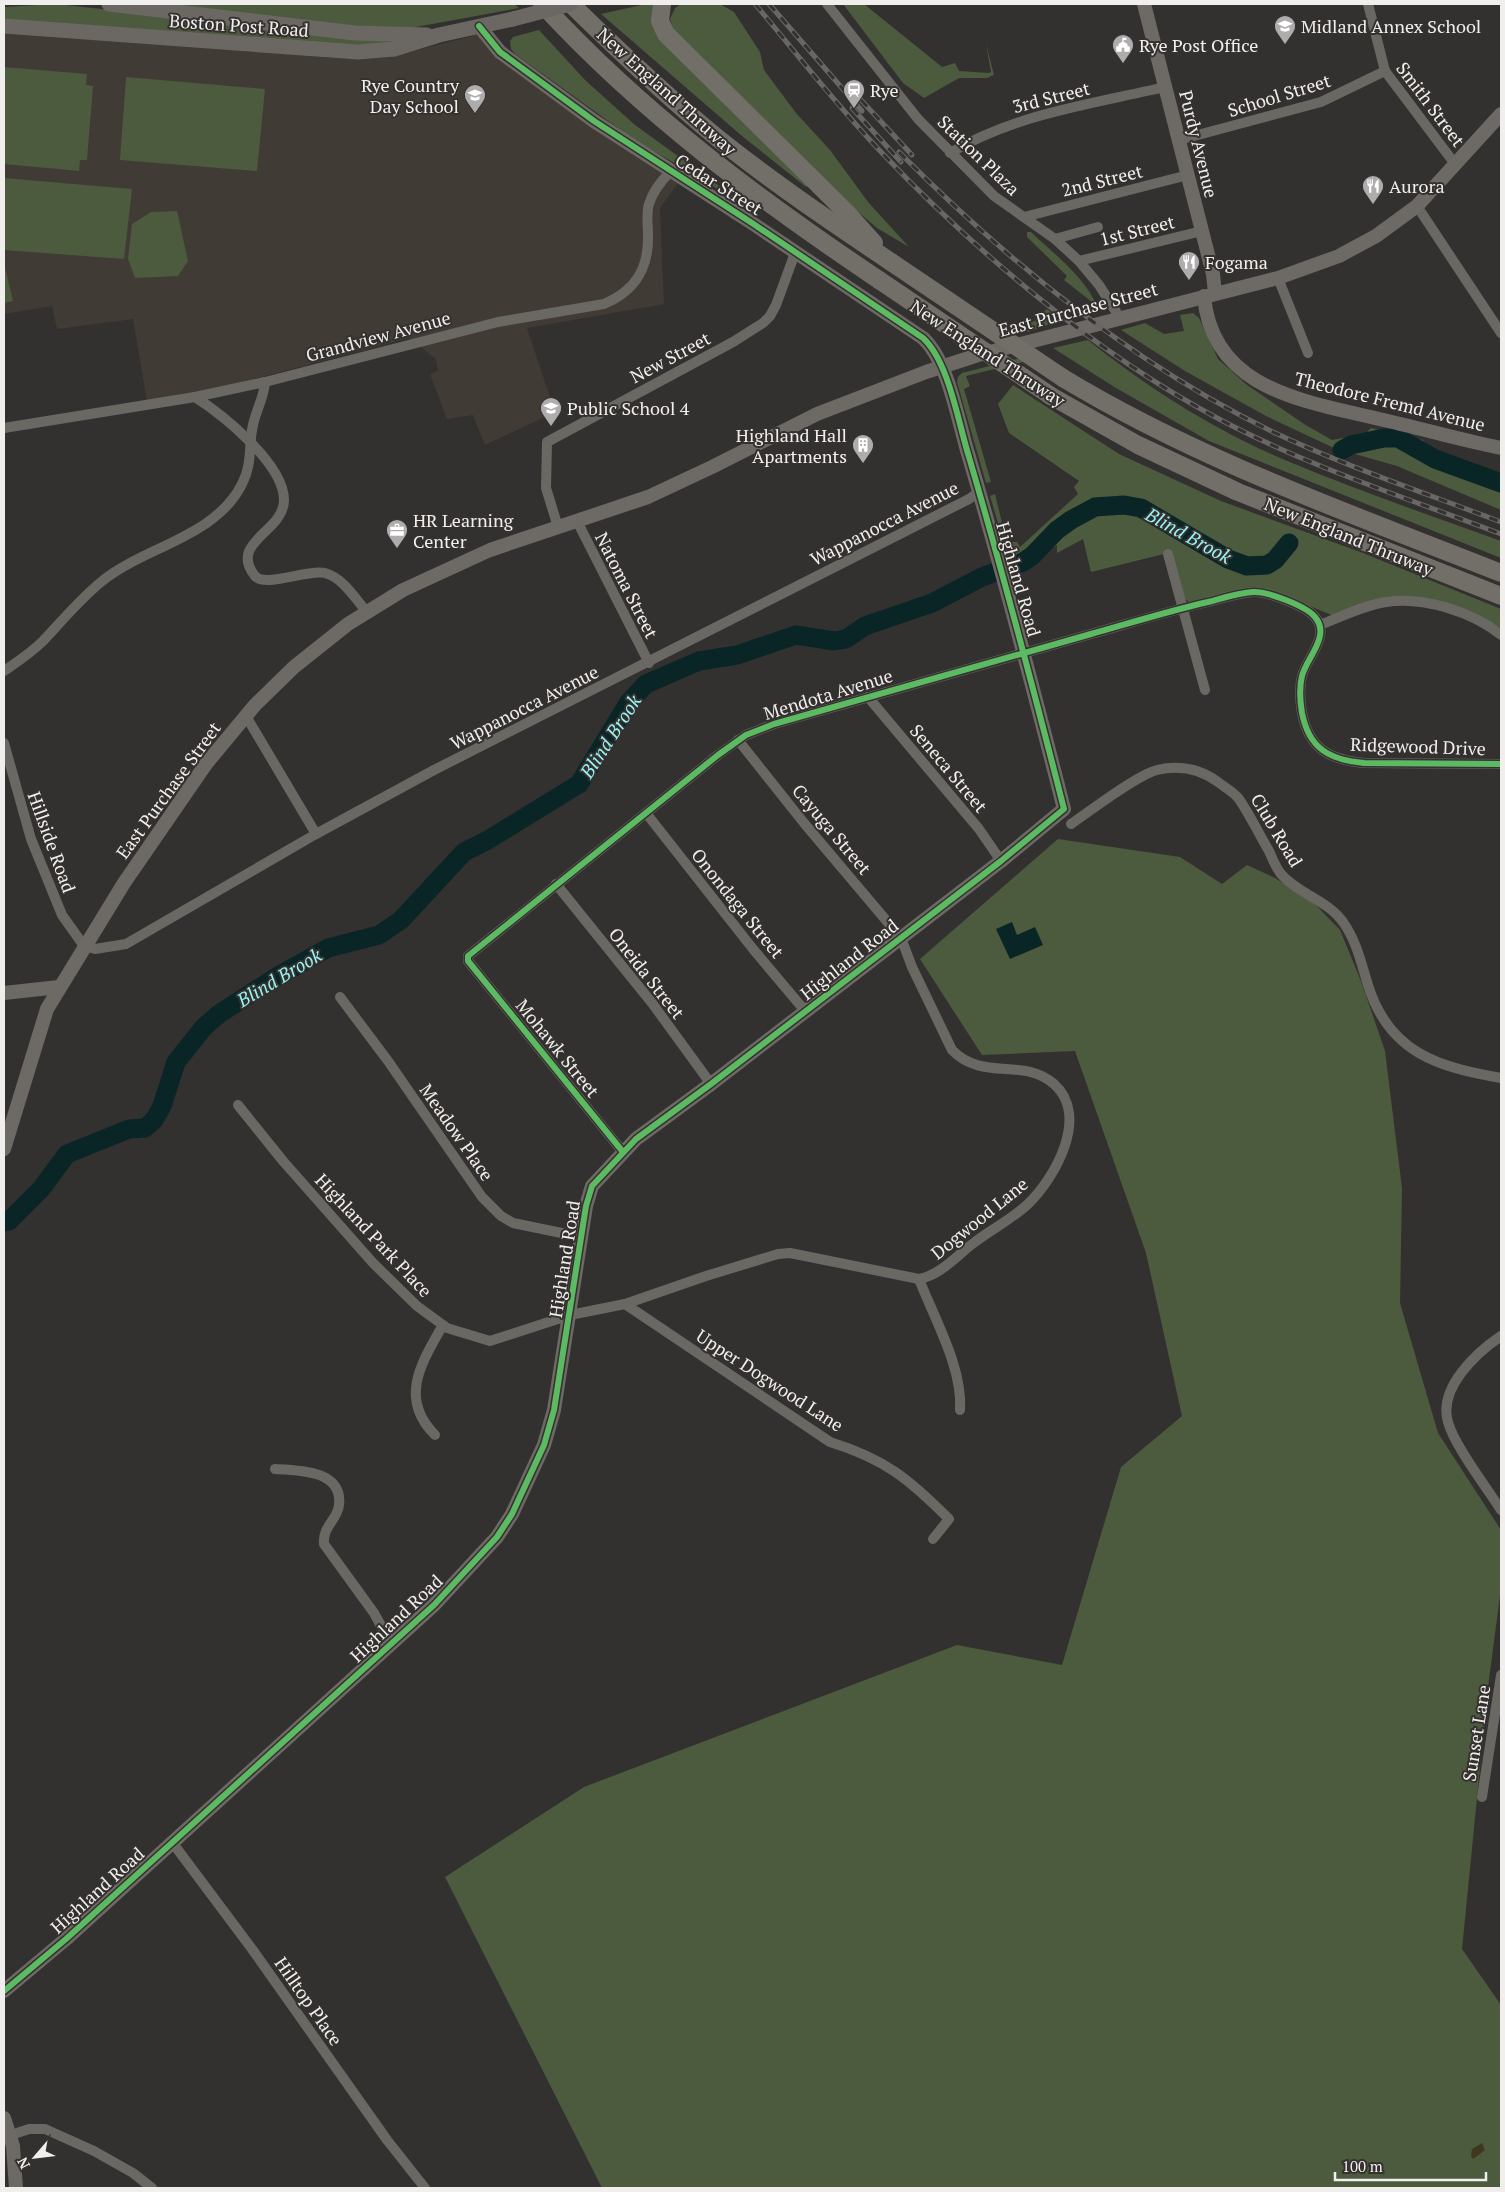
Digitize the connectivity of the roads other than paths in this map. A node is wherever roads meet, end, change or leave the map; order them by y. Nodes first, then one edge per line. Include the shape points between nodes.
1 (109, 4) edge
2 (542, 4) edge
3 (570, 4) edge
4 (578, 4) edge
5 (662, 4) edge
6 (827, 4) edge
7 (1144, 4) edge
8 (1368, 4) edge
9 (592, 25) junction
10 (4, 26) edge
11 (480, 26) junction
12 (439, 35) junction
13 (1384, 71) junction
14 (1166, 87) junction
15 (1501, 114) edge
16 (1179, 140) junction
17 (950, 153) junction
18 (1456, 164) junction
19 (670, 172) junction
20 (1188, 175) junction
21 (1416, 206) junction
22 (1024, 217) junction
23 (1098, 227) dead end
24 (1202, 231) junction
25 (1055, 238) junction
26 (795, 253) junction
27 (1079, 260) junction
28 (891, 262) junction
29 (1278, 278) junction
30 (1210, 295) junction
31 (1120, 318) junction
32 (1501, 333) edge
33 (1308, 352) dead end
34 (942, 366) junction
35 (266, 382) junction
36 (195, 397) junction
37 (4, 428) edge
38 (252, 446) junction
39 (1501, 448) edge
40 (979, 492) junction
41 (577, 521) junction
42 (558, 527) junction
43 (1168, 554) dead end
44 (1501, 572) edge
45 (1501, 596) edge
46 (1182, 608) junction
47 (366, 611) junction
48 (1320, 625) junction
49 (1501, 635) edge
50 (1024, 653) junction
51 (649, 663) junction
52 (4, 671) edge
53 (1205, 690) dead end
54 (868, 697) junction
55 (246, 716) junction
56 (738, 740) junction
57 (4, 743) edge
58 (1501, 764) edge
59 (646, 814) junction
60 (1071, 824) dead end
61 (316, 834) junction
62 (1001, 861) junction
63 (556, 884) junction
64 (901, 938) junction
65 (84, 946) junction
66 (469, 963) joint
67 (59, 987) junction
68 (4, 993) edge
69 (340, 997) dead end
70 (806, 1012) junction
71 (1501, 1078) edge
72 (711, 1084) junction
73 (238, 1105) dead end
74 (4, 1150) edge
75 (623, 1152) junction
76 (581, 1237) junction
77 (919, 1279) junction
78 (625, 1304) junction
79 (570, 1315) junction
80 (443, 1325) junction
81 (1501, 1336) edge
82 (960, 1410) dead end
83 (435, 1435) dead end
84 (275, 1469) dead end
85 (1501, 1510) edge
86 (933, 1539) dead end
87 (391, 1644) junction
88 (1501, 1675) edge
89 (1482, 1797) dead end
90 (172, 1842) junction
91 (4, 1991) edge
92 (4, 2118) edge
93 (11, 2135) junction
94 (422, 2184) edge
95 (16, 2188) edge
96 (152, 2188) edge

1 - 12 main road, Boston Post Road via 355,33
2 - 45 highway, New England Thruway, bridge via 600,64 683,137 769,204 1051,396 1138,445 1238,492
3 - 9 highway, New England Thruway
3 - 11 main road, Boston Post Road, bridge
4 - 9 highway
5 - 28 highway via 660,21 666,34 848,214
6 - 17 street, Station Plaza via 909,108
7 - 14 street, Purdy Avenue
8 - 13 street, Smith Street
9 - 28 highway, New England Thruway via 722,141 788,192
10 - 12 main road, Boston Post Road via 343,52 394,49
11 - 12 main road, Boston Post Road
11 - 19 street, Cedar Street via 500,52 536,80
13 - 16 street, School Street via 1321,102
13 - 18 street, Smith Street
14 - 16 street, Purdy Avenue
14 - 17 street, 3rd Street via 1018,121 979,136
15 - 18 street, East Purchase Street
16 - 20 street, Purdy Avenue
17 - 22 street, Station Plaza via 989,191
18 - 21 street, East Purchase Street
19 - 26 street, Cedar Street
19 - 35 street, Grandview Avenue via 653,192 648,205 648,249 643,267 636,282 619,298 588,308 498,322
20 - 22 street, 2nd Street
20 - 24 street, Purdy Avenue
21 - 29 street, East Purchase Street via 1358,246 1320,264
21 - 32 street
22 - 25 street, Station Plaza
23 - 25 street
24 - 27 street, 1st Street
24 - 30 street, Purdy Avenue via 1213,274
25 - 27 street, Station Plaza
26 - 34 street, Cedar Street via 923,338 937,354
26 - 42 street, New Street via 776,305 762,324 547,442 546,488
27 - 31 street, Station Plaza
28 - 44 highway, New England Thruway, bridge via 1063,378 1145,424 1211,456
29 - 30 street, East Purchase Street
29 - 33 street
30 - 31 street, East Purchase Street
30 - 39 street, Theodore Fremd Avenue via 1209,324 1222,349 1239,369 1263,384 1316,405
31 - 34 street, East Purchase Street
34 - 40 street, Highland Road
34 - 41 street, East Purchase Street via 823,412 668,488
35 - 36 street, Grandview Avenue
35 - 38 street via 253,426
36 - 37 street, Grandview Avenue
36 - 38 street via 226,418
38 - 47 street via 281,480 284,501 280,517 250,545 248,558 257,578 266,582 326,573 349,589
38 - 52 street via 251,460 242,485 215,516 102,581 42,642
40 - 50 street, Highland Road
40 - 51 street, Wappanocca Avenue
41 - 42 street, East Purchase Street
41 - 51 street, Natoma Street
42 - 47 street, East Purchase Street via 490,550 403,590
43 - 46 street
46 - 48 street via 1260,592 1304,608 1316,617
46 - 50 street, Mendota Avenue
46 - 53 street
47 - 55 street, East Purchase Street via 294,667
48 - 49 street via 1384,602 1406,601 1456,610 1475,617
48 - 58 street, Ridgewood Drive via 1319,641 1302,676 1300,695 1303,718 1316,746 1343,760 1364,763
50 - 54 street, Mendota Avenue
50 - 62 street, Highland Road via 1064,809
51 - 61 street, Wappanocca Avenue via 434,770
54 - 56 street, Mendota Avenue via 774,724
54 - 62 street, Seneca Street
55 - 61 street
55 - 65 street, East Purchase Street via 175,807
56 - 59 street, Mendota Avenue
56 - 64 street, Cayuga Street
57 - 65 street, Hillside Road via 31,839 62,915
59 - 63 street, Mendota Avenue
59 - 70 street, Onondaga Street
60 - 71 street, Club Road via 1156,770 1196,770 1210,776 1238,797 1280,874 1331,908 1343,922 1358,949 1377,1007 1404,1043 1424,1057 1458,1070
61 - 65 street, Wappanocca Avenue via 126,944 95,948
62 - 64 street, Highland Road
63 - 66 street, Mendota Avenue via 471,952
63 - 72 street, Oneida Street via 652,1003
64 - 70 street, Highland Road
64 - 77 street, Dogwood Lane via 952,1050 977,1067 1019,1070 1046,1079 1066,1102 1070,1120 1058,1163 1048,1182 1027,1205 937,1273
65 - 67 street, East Purchase Street
66 - 75 street, Mohawk Street
67 - 68 street
67 - 74 street via 40,1029
69 - 76 street, Meadow Place via 482,1197 501,1216 513,1223
70 - 72 street, Highland Road
72 - 75 street, Highland Road
73 - 80 street, Highland Park Place via 373,1263 417,1306
75 - 76 street, Highland Road via 592,1186
76 - 79 street, Highland Road
77 - 78 street, Dogwood Lane via 808,1256 778,1254
77 - 82 street via 956,1373 962,1393
78 - 79 street, Dogwood Lane
78 - 86 street, Upper Dogwood Lane via 830,1442 893,1469 949,1519
79 - 80 street, Highland Park Place via 490,1341
79 - 87 street, Highland Road via 554,1410 544,1445 512,1514 497,1537 434,1605
80 - 83 street via 425,1356 415,1385 423,1423
81 - 85 street via 1461,1371 1446,1407 1452,1435
84 - 87 street via 310,1471 333,1484 339,1505 323,1536 324,1544 374,1612
87 - 90 street, Highland Road
88 - 89 street, Sunset Lane
90 - 91 street, Highland Road
90 - 94 street, Hilltop Place
92 - 93 street
93 - 95 street
93 - 96 street via 29,2129 50,2131 94,2151

